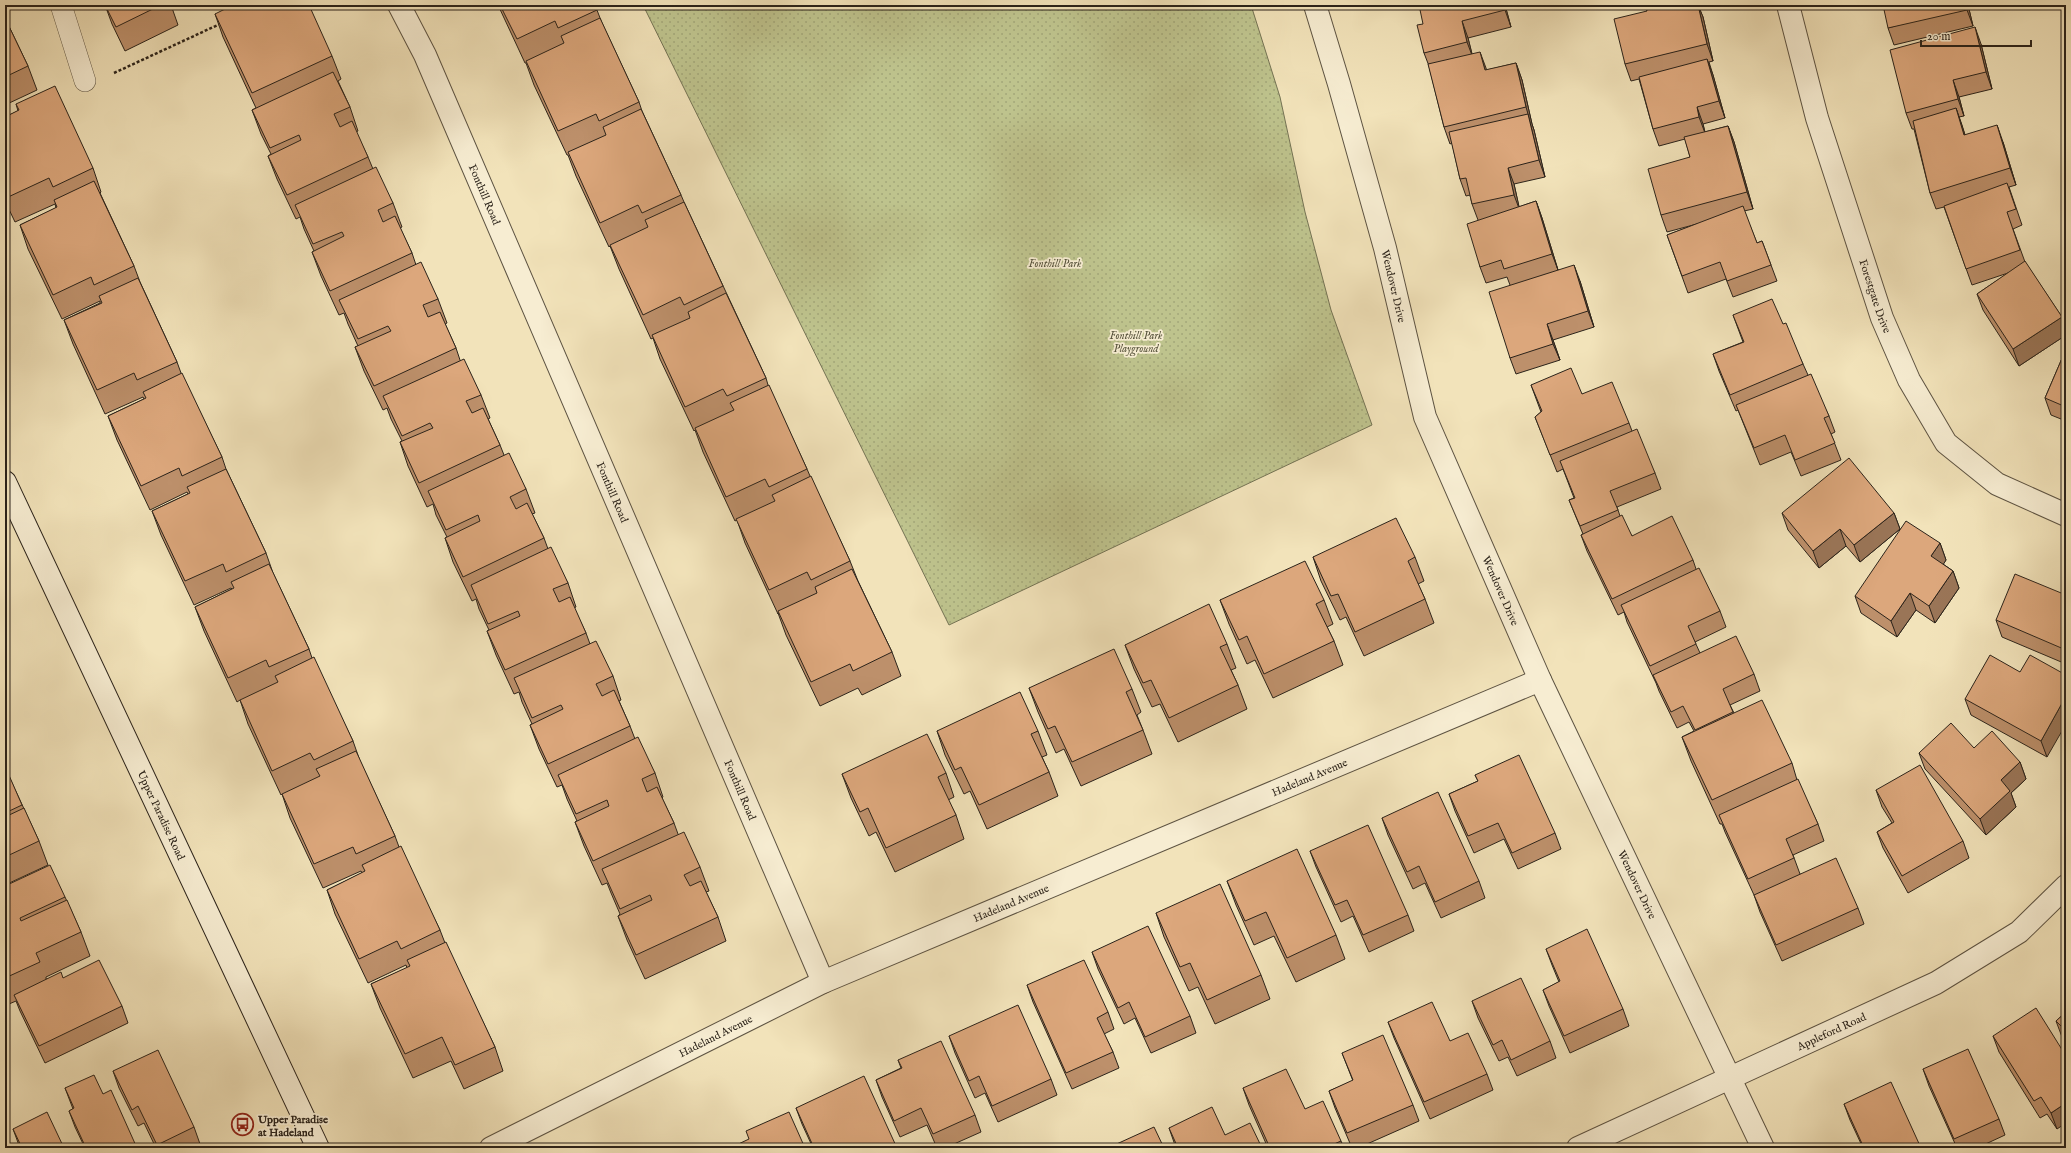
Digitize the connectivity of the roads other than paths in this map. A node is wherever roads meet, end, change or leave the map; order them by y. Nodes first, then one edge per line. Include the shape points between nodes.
1 (61, 5) edge
2 (399, 5) edge
3 (1315, 5) edge
4 (1788, 5) edge
5 (85, 81) dead end
6 (5, 482) edge
7 (2066, 514) edge
8 (1540, 680) junction
9 (2066, 886) edge
10 (823, 982) junction
11 (1731, 1078) junction
12 (318, 1148) edge
13 (491, 1148) edge
14 (1578, 1148) edge
15 (1763, 1148) edge

1 - 5 lane
2 - 10 street, Fonthill Road via 429,62
3 - 8 street, Wendover Drive via 1340,84 1383,241 1426,417
4 - 7 street, Forestgate Drive via 1817,118 1882,318 1909,380 1946,443 1997,484
6 - 12 street, Upper Paradise Road
8 - 10 street, Hadeland Avenue
8 - 11 street, Wendover Drive
9 - 11 street, Appleford Road via 2019,932 1936,983
10 - 13 street, Hadeland Avenue
11 - 14 street, Appleford Road
11 - 15 street, Wendover Drive

